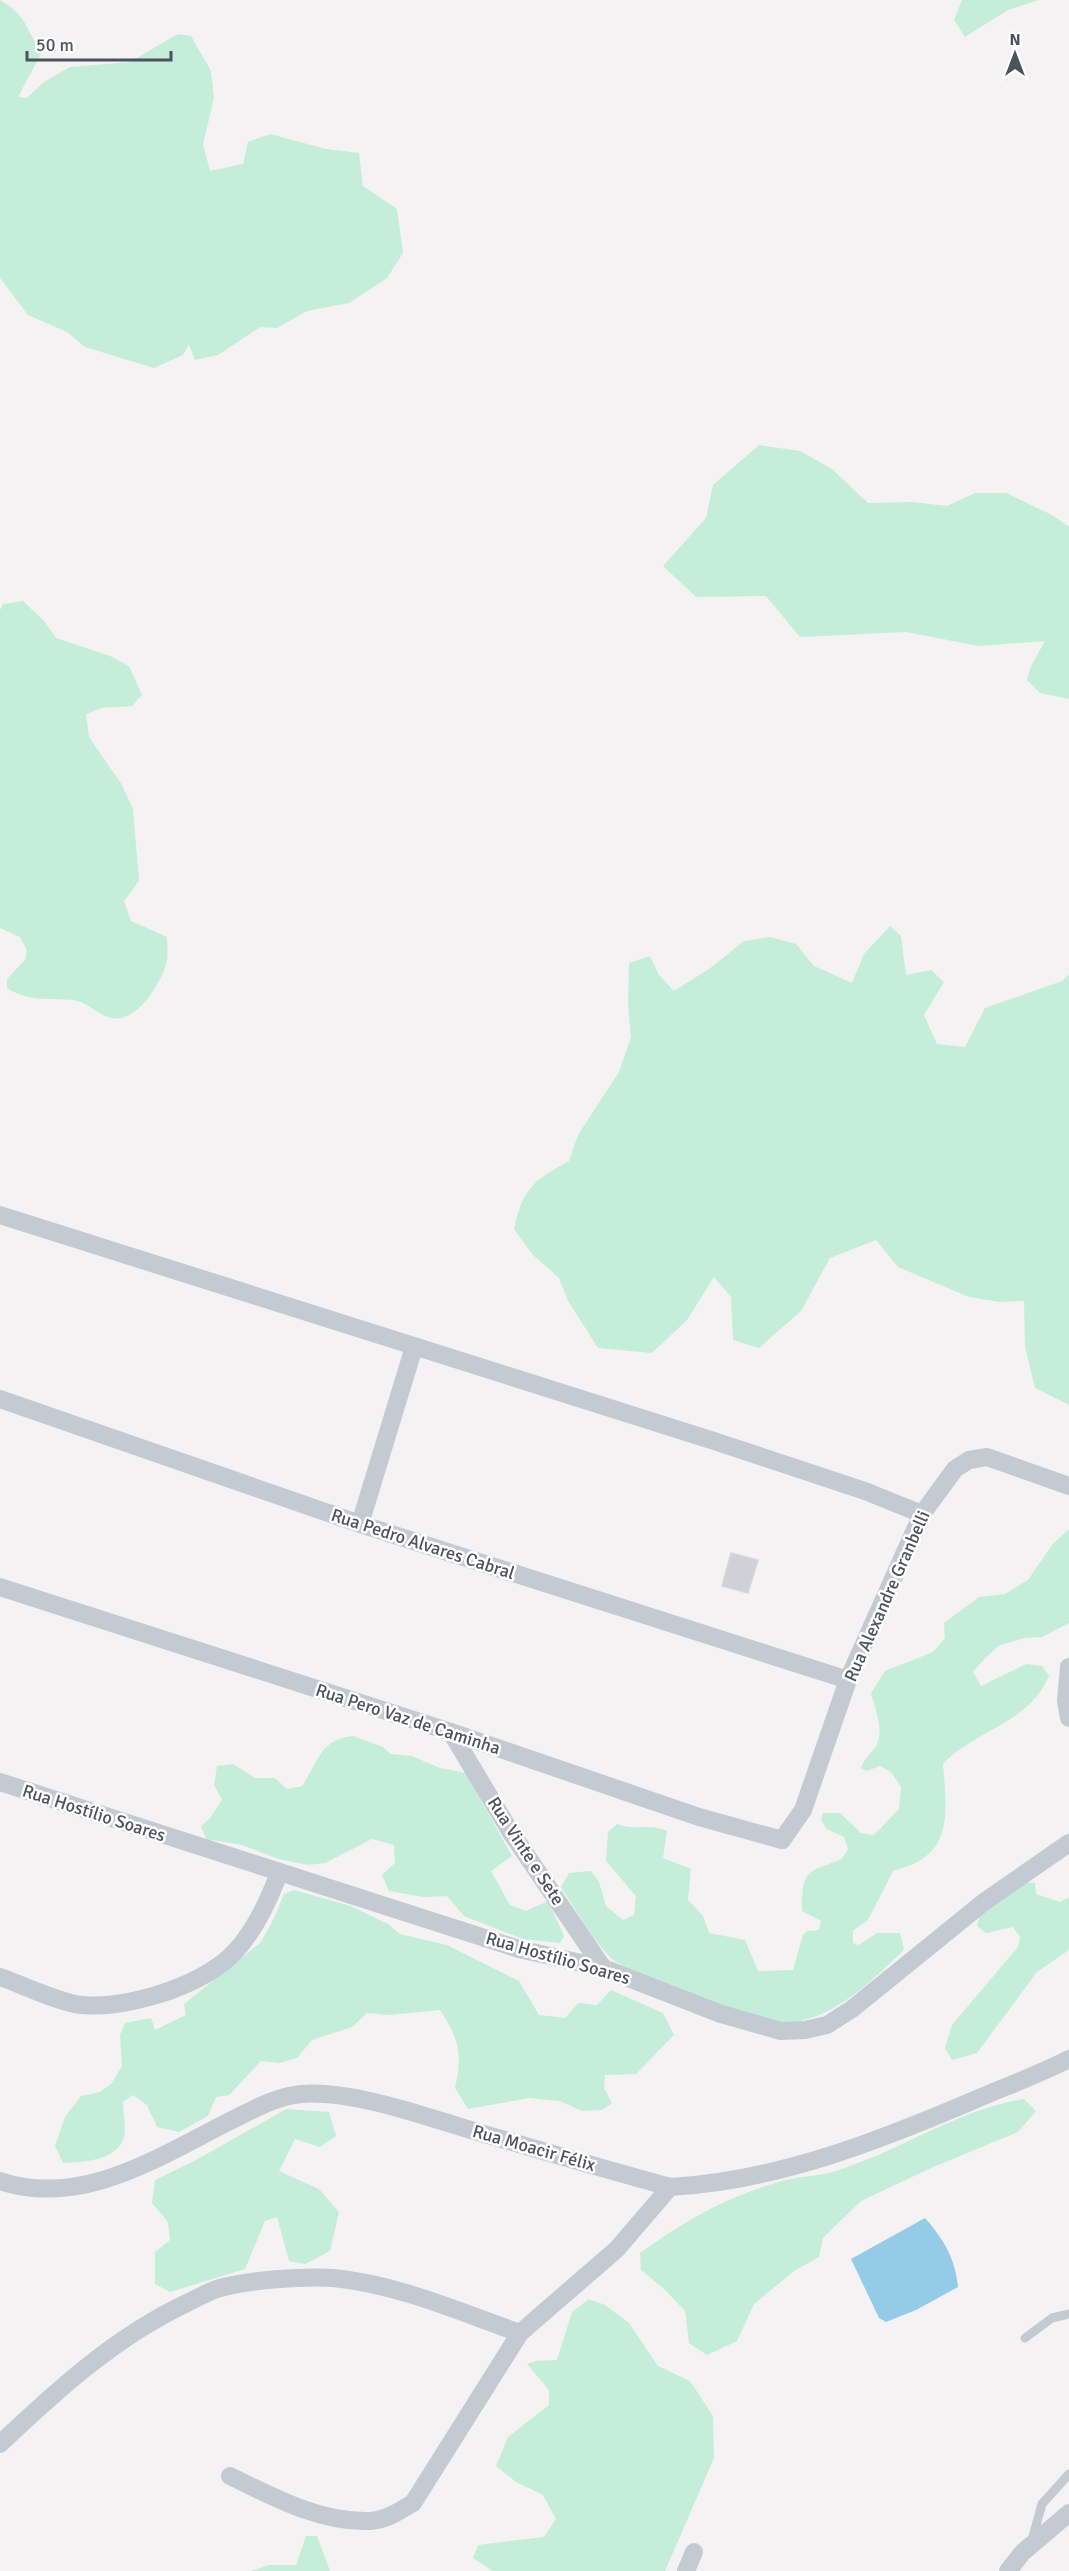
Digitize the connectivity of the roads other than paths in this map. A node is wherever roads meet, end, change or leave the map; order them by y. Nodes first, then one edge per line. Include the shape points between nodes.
1 (0, 1215) edge
2 (414, 1347) junction
3 (0, 1399) edge
4 (1069, 1486) edge
5 (922, 1514) junction
6 (360, 1524) junction
7 (0, 1587) edge
8 (1069, 1667) edge
9 (848, 1680) junction
10 (1069, 1718) edge
11 (451, 1732) junction
12 (0, 1782) edge
13 (803, 1810) joint
14 (1069, 1843) edge
15 (279, 1873) junction
16 (603, 1968) junction
17 (0, 1977) edge
18 (1069, 2059) edge
19 (0, 2181) edge
20 (670, 2187) junction
21 (1069, 2314) edge
22 (520, 2333) junction
23 (1025, 2338) dead end
24 (0, 2444) edge
25 (1069, 2474) edge
26 (230, 2476) dead end
27 (1069, 2513) edge
28 (1030, 2546) junction
29 (694, 2552) dead end
30 (686, 2571) edge
31 (1008, 2571) edge

1 - 2 street
2 - 5 street via 714,1441
2 - 6 street
3 - 6 street, Rua Pedro Alvares Cabral
4 - 5 street, Rua Alexandre Granbelli via 1002,1460 969,1460 955,1469
5 - 9 street, Rua Alexandre Granbelli
6 - 9 street, Rua Pedro Alvares Cabral
7 - 11 street, Rua Pero Vaz de Caminha
8 - 10 street
9 - 13 street, Rua Alexandre Granbelli
11 - 13 street, Rua Pero Vaz de Caminha via 699,1817 782,1840
11 - 16 street, Rua Vinte e Sete via 510,1831
12 - 15 street, Rua Hostílio Soares
14 - 16 street, Rua Hostílio Soares via 984,1902 827,2025 781,2031 721,2014
15 - 16 street, Rua Hostílio Soares via 519,1949
15 - 17 street via 268,1902 240,1946 218,1967 167,1991 125,2004 81,2005
18 - 20 street, Rua Moacir Félix via 891,2135 743,2178
19 - 20 street, Rua Moacir Félix via 56,2187 99,2183 139,2168 272,2100 302,2094 397,2108
20 - 22 street via 617,2249
21 - 23 lane via 1052,2318
22 - 24 street via 429,2301 332,2278 220,2288 164,2314 103,2354 60,2387
22 - 26 street via 413,2503 395,2514 372,2521 336,2518 283,2502
25 - 28 lane via 1042,2504
27 - 28 street
28 - 31 street
29 - 30 street

